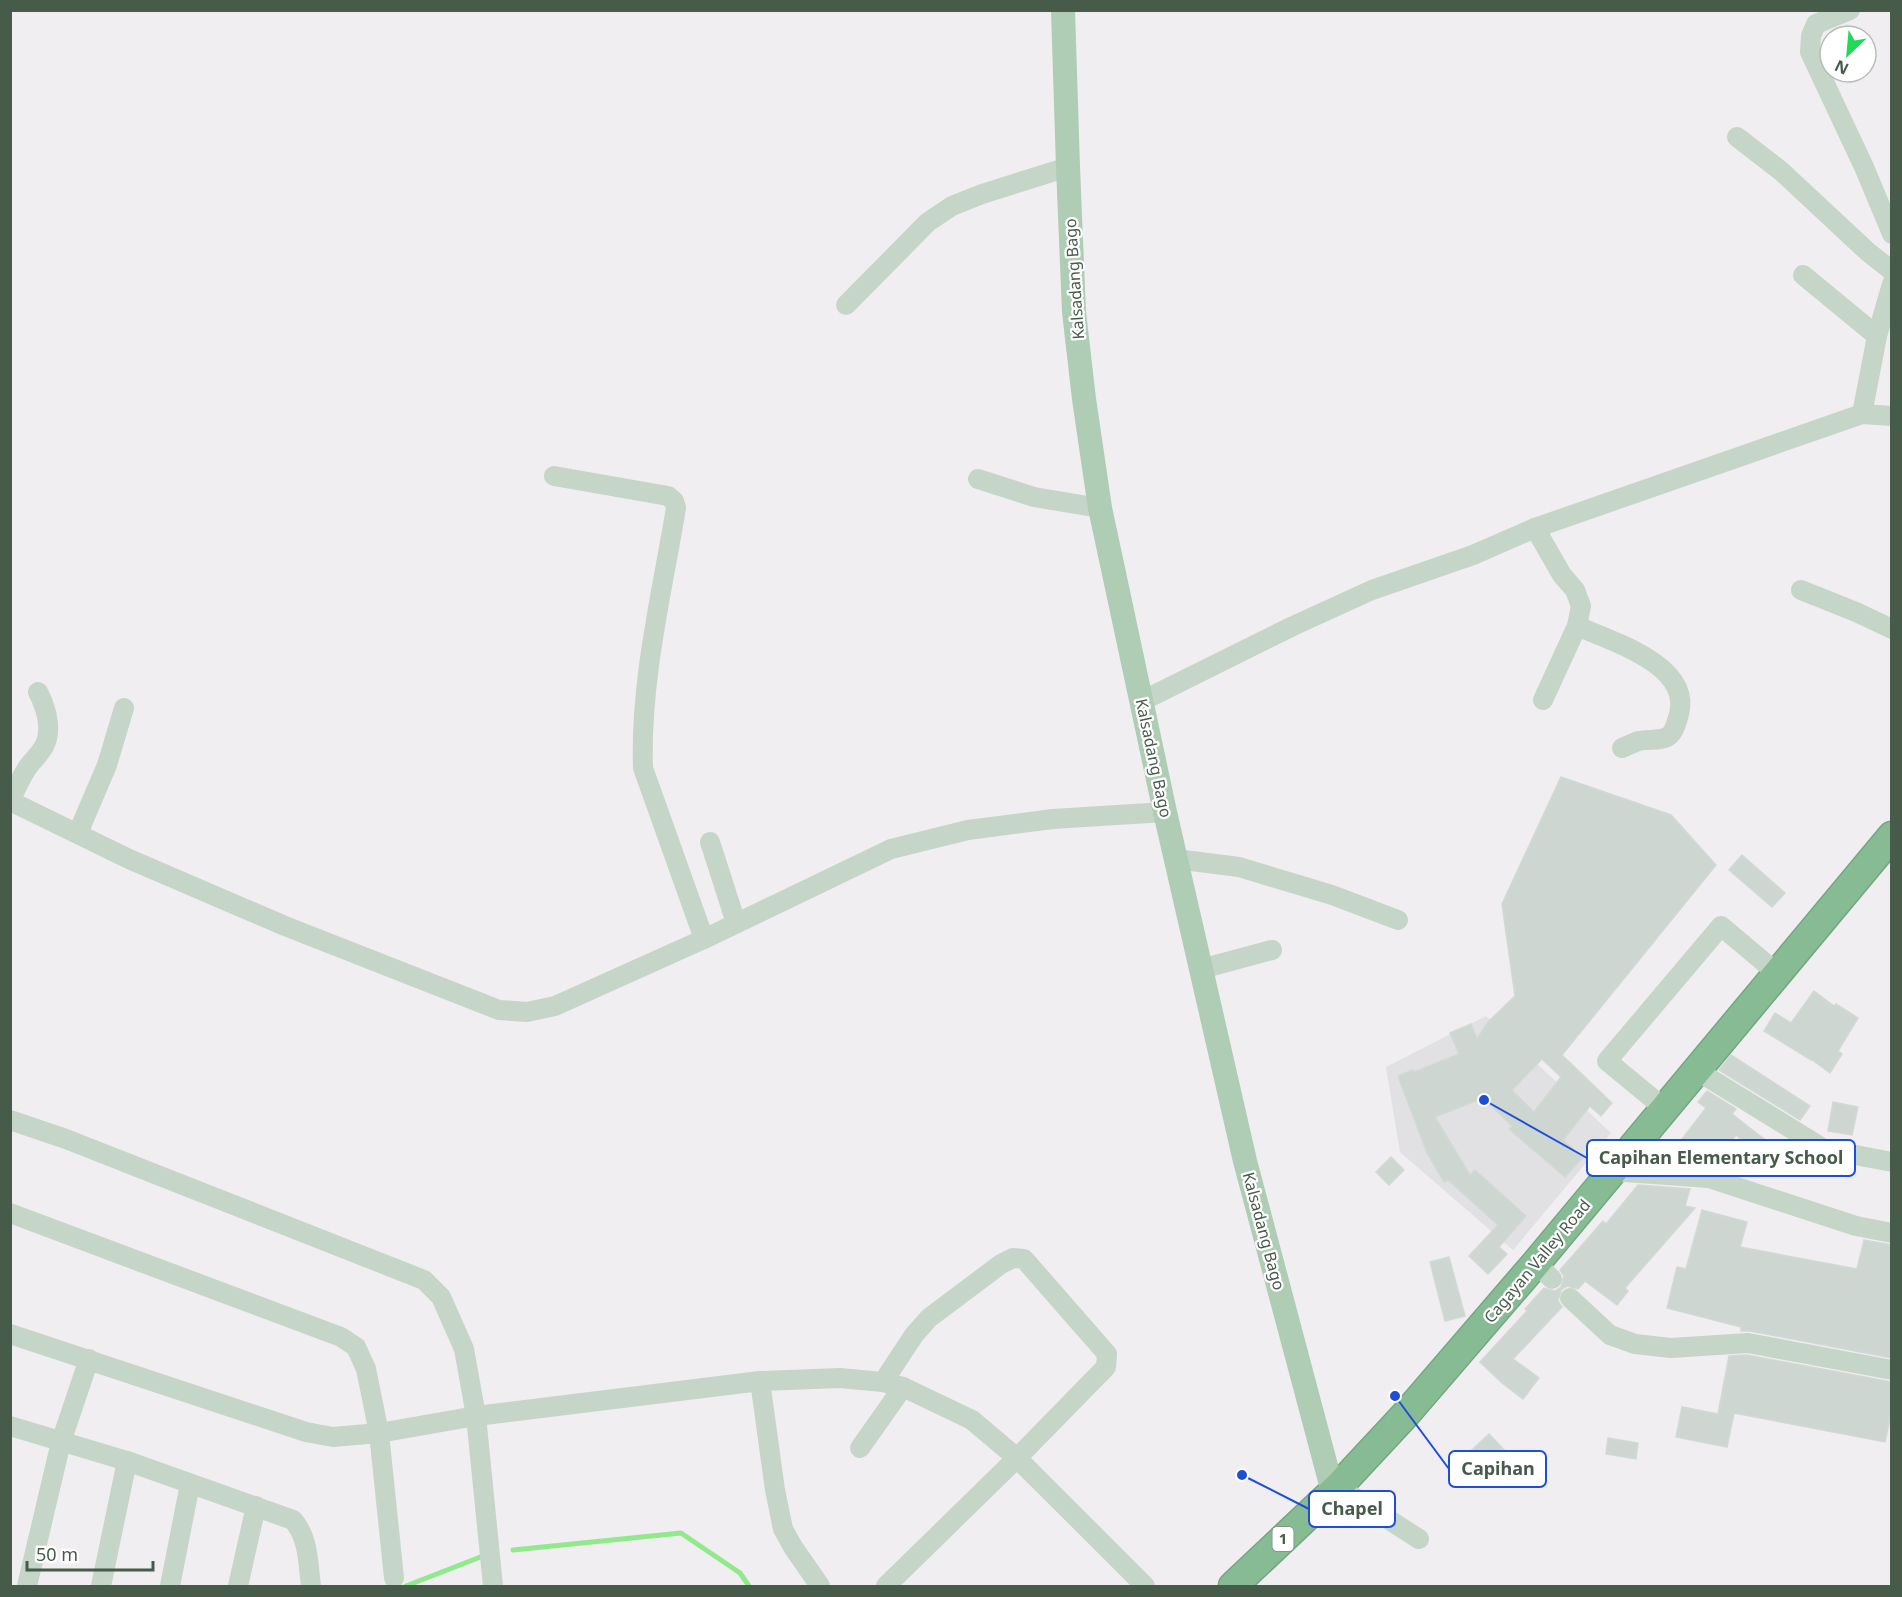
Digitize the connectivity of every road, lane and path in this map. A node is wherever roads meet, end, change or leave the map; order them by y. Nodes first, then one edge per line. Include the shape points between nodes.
1 (1063, 10) edge
2 (1850, 10) edge
3 (1737, 137) dead end
4 (1068, 167) junction
5 (1892, 234) edge
6 (1892, 271) edge
7 (1803, 274) dead end
8 (1892, 284) edge
9 (846, 305) dead end
10 (1877, 336) junction
11 (1862, 414) junction
12 (1892, 416) edge
13 (554, 476) dead end
14 (978, 479) dead end
15 (1100, 508) junction
16 (1535, 528) junction
17 (1800, 590) dead end
18 (1577, 626) junction
19 (1892, 629) edge
20 (38, 692) dead end
21 (1543, 700) dead end
22 (1142, 701) junction
23 (124, 708) dead end
24 (1622, 748) dead end
25 (10, 800) edge
26 (1165, 812) junction
27 (78, 833) junction
28 (1892, 836) edge
29 (710, 842) dead end
30 (1176, 859) junction
31 (1398, 920) dead end
32 (736, 922) junction
33 (704, 939) junction
34 (1272, 950) dead end
35 (1201, 969) junction
36 (1777, 973) junction
37 (1696, 1070) junction
38 (1664, 1108) junction
39 (10, 1120) edge
40 (1892, 1161) edge
41 (1611, 1171) junction
42 (10, 1213) edge
43 (1892, 1233) edge
44 (1570, 1298) dead end
45 (10, 1334) edge
46 (89, 1359) junction
47 (1892, 1370) edge
48 (760, 1381) junction
49 (883, 1382) junction
50 (903, 1387) junction
51 (476, 1416) junction
52 (10, 1426) edge
53 (379, 1433) junction
54 (61, 1442) junction
55 (860, 1448) dead end
56 (1017, 1458) junction
57 (127, 1461) junction
58 (190, 1484) junction
59 (1335, 1489) junction
60 (256, 1506) junction
61 (1419, 1539) dead end
62 (394, 1578) dead end
63 (27, 1587) edge
64 (101, 1587) edge
65 (170, 1587) edge
66 (238, 1587) edge
67 (311, 1587) edge
68 (493, 1587) edge
69 (820, 1587) edge
70 (886, 1587) edge
71 (1145, 1587) edge
72 (1233, 1587) edge

1 - 4 main road, Kalsadang Bago
2 - 5 street via 1816,24 1810,52
3 - 6 street via 1781,171
4 - 9 street via 952,206 928,222
4 - 15 main road, Kalsadang Bago via 1074,312
7 - 10 street
8 - 10 street
10 - 11 street
11 - 12 street
11 - 16 street
13 - 33 street via 668,496 674,501 650,665 643,768
14 - 15 street via 1034,497
15 - 22 main road, Kalsadang Bago
16 - 18 street via 1575,590 1581,606
16 - 22 street via 1473,555 1371,590
17 - 19 street
18 - 21 street
18 - 24 street via 1644,656 1674,681 1682,700 1672,734
20 - 25 street via 47,717 47,738
22 - 26 main road, Kalsadang Bago
23 - 27 street via 107,765
25 - 27 street
26 - 30 main road, Kalsadang Bago
26 - 32 street via 1042,820 968,830 891,849
27 - 33 street via 285,926 499,1010 527,1012 555,1006
28 - 36 highway, Cagayan Valley Road / 1
29 - 32 street
30 - 31 street via 1239,867
30 - 35 main road, Kalsadang Bago
32 - 33 street
34 - 35 street
35 - 59 main road, Kalsadang Bago via 1245,1161
36 - 37 highway, Cagayan Valley Road / 1
36 - 38 street via 1721,927 1607,1061
37 - 38 highway, Cagayan Valley Road / 1
37 - 40 street via 1824,1149
38 - 41 highway, Cagayan Valley Road / 1
39 - 51 street via 424,1280 441,1298 464,1349
41 - 43 street via 1709,1178 1856,1226
41 - 59 highway, Cagayan Valley Road / 1 via 1544,1271
42 - 53 street via 341,1337 356,1347 366,1369
44 - 47 street via 1610,1335 1635,1344 1671,1348 1748,1343
45 - 46 street
46 - 53 street via 306,1432 333,1437
46 - 54 street
48 - 49 street via 840,1378
48 - 51 street
48 - 69 street via 783,1529
49 - 50 street
49 - 56 street via 929,1318 1001,1264 1013,1258 1024,1259 1107,1354 1107,1360 1106,1367
50 - 55 street
50 - 56 street via 972,1420
51 - 53 street
51 - 68 street
52 - 54 street
53 - 62 street
54 - 57 street
54 - 63 street
56 - 70 street
56 - 71 street
57 - 58 street
57 - 64 street
58 - 60 street
58 - 65 street
59 - 61 street
59 - 72 highway, Cagayan Valley Road / 1
60 - 66 street
60 - 67 street via 293,1520 301,1529

